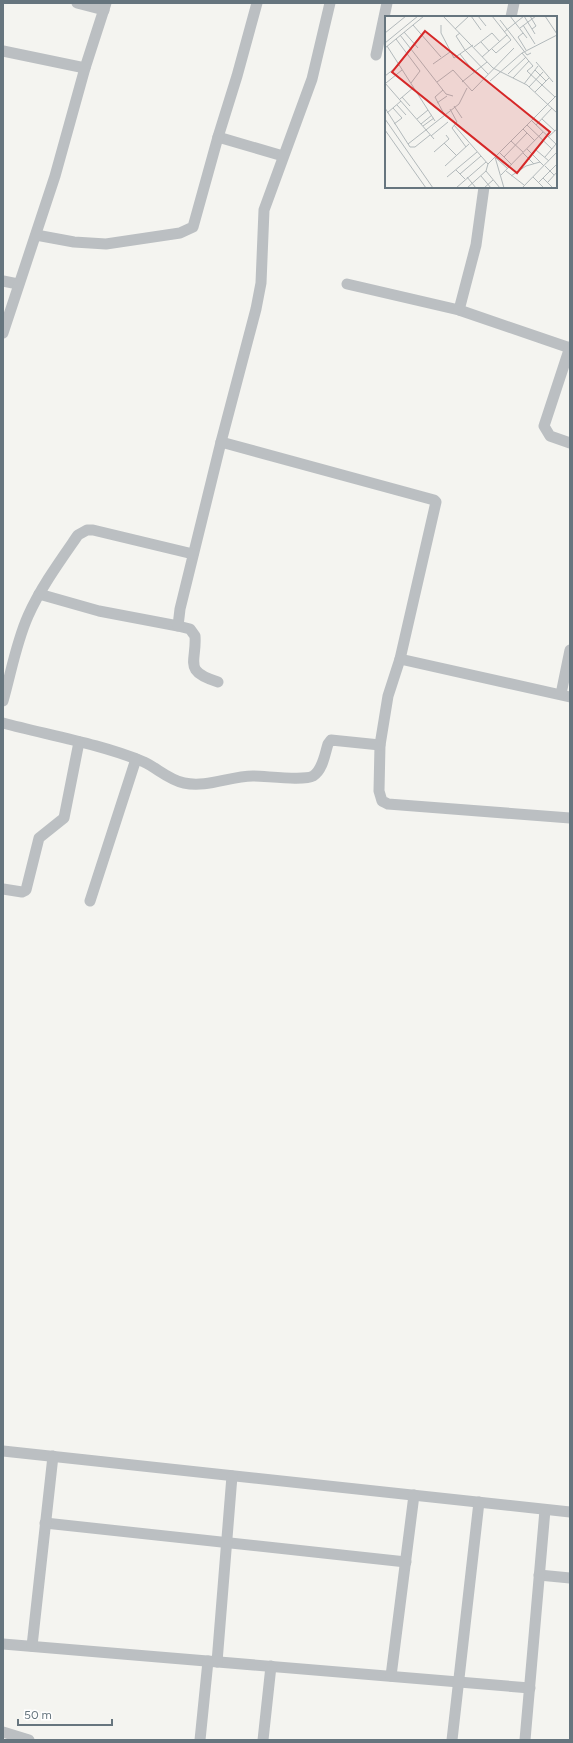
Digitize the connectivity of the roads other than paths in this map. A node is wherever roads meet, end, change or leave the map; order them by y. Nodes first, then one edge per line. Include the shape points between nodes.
1 (77, 3) edge
2 (257, 3) edge
3 (330, 3) edge
4 (387, 3) edge
5 (514, 3) edge
6 (105, 6) edge
7 (511, 16) edge
8 (3, 51) edge
9 (376, 55) dead end
10 (85, 68) junction
11 (218, 137) junction
12 (283, 156) junction
13 (484, 188) edge
14 (36, 235) junction
15 (3, 281) edge
16 (18, 284) junction
17 (347, 284) dead end
18 (459, 310) junction
19 (3, 333) edge
20 (570, 348) edge
21 (220, 442) junction
22 (570, 443) edge
23 (193, 554) junction
24 (39, 594) junction
25 (178, 626) junction
26 (570, 650) edge
27 (400, 660) junction
28 (218, 682) dead end
29 (565, 696) edge
30 (3, 701) edge
31 (3, 723) edge
32 (79, 742) junction
33 (380, 745) junction
34 (136, 759) junction
35 (570, 818) edge
36 (3, 889) edge
37 (90, 902) dead end
38 (3, 1451) edge
39 (53, 1456) junction
40 (232, 1476) junction
41 (414, 1495) junction
42 (479, 1502) junction
43 (545, 1510) junction
44 (570, 1512) edge
45 (46, 1523) junction
46 (227, 1543) junction
47 (406, 1562) junction
48 (539, 1575) junction
49 (570, 1578) edge
50 (3, 1644) edge
51 (32, 1646) junction
52 (212, 1661) junction
53 (270, 1666) junction
54 (391, 1676) junction
55 (459, 1682) junction
56 (530, 1688) junction
57 (3, 1732) edge
58 (29, 1740) edge
59 (200, 1740) edge
60 (263, 1740) edge
61 (452, 1740) edge
62 (525, 1740) edge

1 - 6 street
2 - 11 street
3 - 12 street via 312,79
4 - 9 street
5 - 7 street
6 - 10 street
8 - 10 street
10 - 14 street
11 - 12 street
11 - 14 street via 195,221 188,230 106,244 74,242
12 - 21 street via 264,210 261,283 241,370
13 - 18 street via 476,245
14 - 16 street
15 - 16 street
16 - 19 street
17 - 18 street
18 - 20 street
20 - 22 street via 544,426 550,436
21 - 23 street
21 - 27 street via 435,500
23 - 24 street via 87,530 78,535
23 - 25 street
24 - 25 street via 99,611
24 - 30 street via 22,631
25 - 28 street via 194,632 192,659 196,670 203,678
26 - 29 street
27 - 29 street
27 - 33 street via 388,696
31 - 32 street
32 - 34 street
32 - 36 street via 64,818 39,838 26,890 22,892
33 - 34 street via 331,740 317,773 309,778 234,777 191,784 173,779
33 - 35 street via 379,791 382,801 388,804
34 - 37 street
38 - 39 street
39 - 40 street
39 - 45 street
40 - 41 street
40 - 46 street
41 - 42 street
41 - 47 street
42 - 43 street
42 - 55 street
43 - 44 street
43 - 48 street
45 - 46 street
45 - 51 street
46 - 47 street
46 - 52 street
47 - 54 street
48 - 49 street
48 - 56 street
50 - 51 street
51 - 52 street
52 - 53 street
52 - 59 street
53 - 54 street
53 - 60 street
54 - 55 street
55 - 56 street
55 - 61 street
56 - 62 street
57 - 58 street

